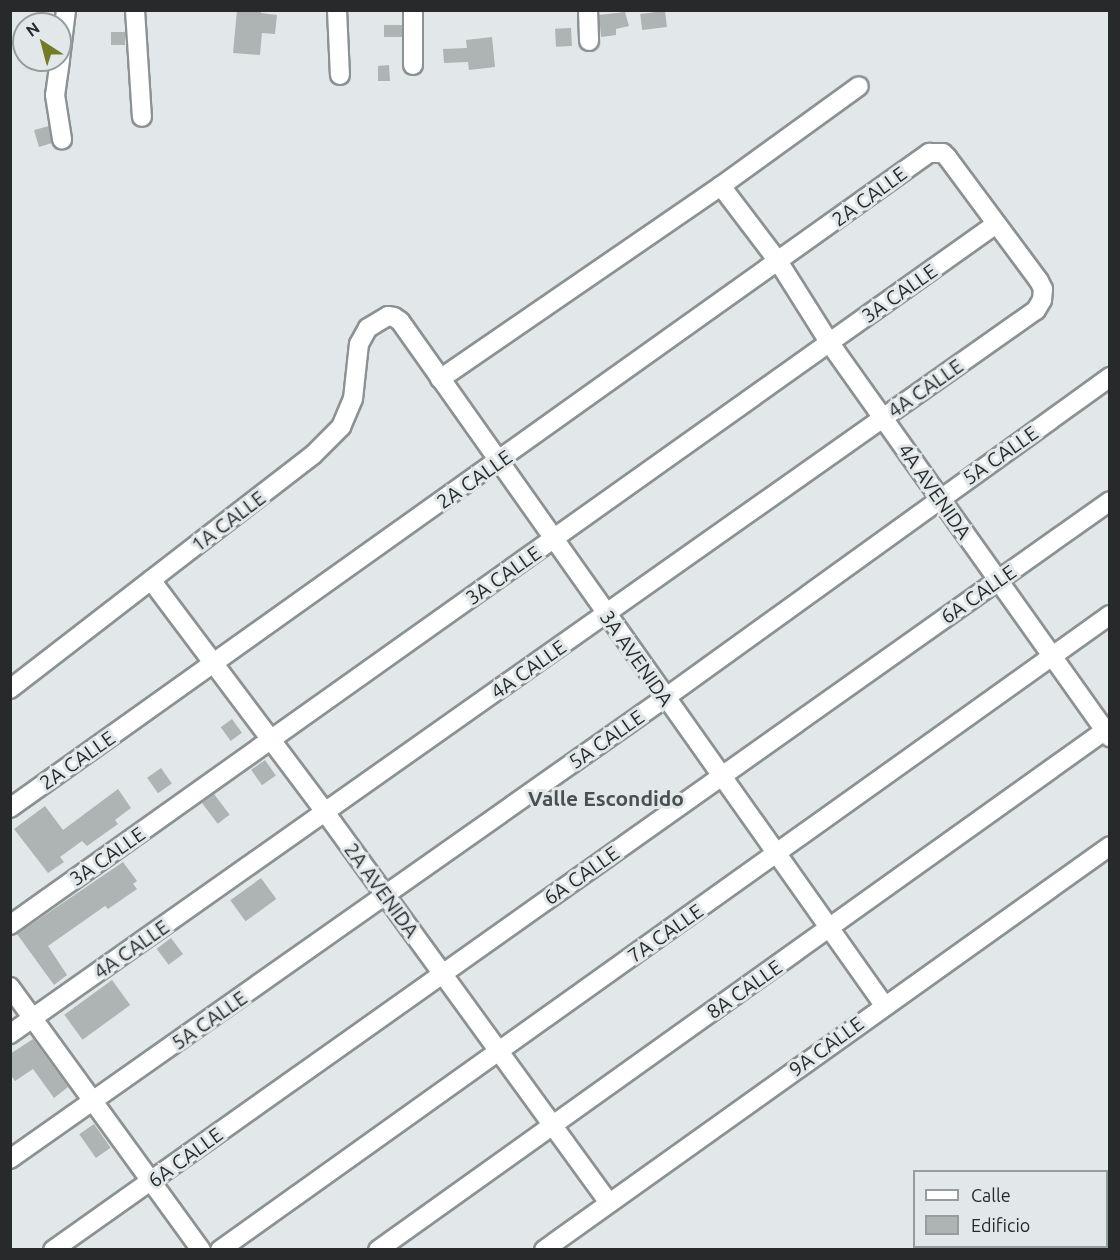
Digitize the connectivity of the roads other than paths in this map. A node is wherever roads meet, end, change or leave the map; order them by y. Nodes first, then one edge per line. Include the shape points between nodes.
1 (135, 10) edge
2 (337, 10) edge
3 (413, 10) edge
4 (588, 10) edge
5 (589, 41) dead end
6 (414, 65) dead end
7 (58, 72) edge
8 (340, 75) dead end
9 (859, 86) dead end
10 (142, 117) dead end
11 (62, 139) dead end
12 (721, 186) junction
13 (996, 224) junction
14 (778, 261) junction
15 (388, 316) joint
16 (830, 342) junction
17 (1110, 377) edge
18 (440, 379) junction
19 (883, 418) junction
20 (498, 462) junction
21 (940, 497) junction
22 (1110, 501) edge
23 (553, 539) junction
24 (151, 580) junction
25 (999, 580) junction
26 (606, 613) junction
27 (1110, 615) edge
28 (1052, 656) junction
29 (215, 663) junction
30 (10, 689) edge
31 (665, 698) junction
32 (1108, 732) edge
33 (271, 740) junction
34 (721, 776) junction
35 (10, 808) edge
36 (325, 812) junction
37 (1110, 846) edge
38 (776, 854) junction
39 (385, 895) junction
40 (10, 925) edge
41 (829, 928) junction
42 (442, 973) junction
43 (10, 987) edge
44 (884, 1005) junction
45 (33, 1018) junction
46 (10, 1034) edge
47 (498, 1051) junction
48 (93, 1101) junction
49 (552, 1125) junction
50 (10, 1159) edge
51 (151, 1181) junction
52 (609, 1203) junction
53 (53, 1250) edge
54 (201, 1250) edge
55 (220, 1250) edge
56 (378, 1250) edge
57 (544, 1250) edge

1 - 10 street
2 - 8 street
3 - 6 street
4 - 5 street
7 - 11 street via 55,95
9 - 12 street
12 - 14 street, 4A AVENIDA
12 - 18 street
13 - 14 street, 2A CALLE via 947,157 936,151
13 - 16 street, 3A CALLE
13 - 19 street, 4A CALLE via 1039,281 1042,300 1036,310
14 - 16 street, 4A AVENIDA
14 - 20 street, 2A CALLE
15 - 18 street, 3A AVENIDA via 400,321
15 - 24 street, 1A CALLE via 368,328 359,344 353,399 341,427 314,455
16 - 19 street, 4A AVENIDA
16 - 23 street, 3A CALLE
17 - 21 street, 5A CALLE
18 - 20 street, 3A AVENIDA
19 - 21 street, 4A AVENIDA
19 - 26 street, 4A CALLE
20 - 23 street, 3A AVENIDA
20 - 29 street, 2A CALLE
21 - 25 street, 4A AVENIDA
21 - 31 street, 5A CALLE
22 - 25 street, 6A CALLE
23 - 26 street, 3A AVENIDA
23 - 33 street, 3A CALLE
24 - 29 street, 2A AVENIDA
24 - 30 street, 1A CALLE
25 - 28 street, 4A AVENIDA
25 - 34 street, 6A CALLE
26 - 31 street, 3A AVENIDA
26 - 36 street, 4A CALLE
27 - 28 street, 7A CALLE
28 - 32 street, 4A AVENIDA
28 - 38 street, 7A CALLE
29 - 33 street, 2A AVENIDA
29 - 35 street, 2A CALLE
31 - 34 street, 3A AVENIDA
31 - 39 street, 5A CALLE
32 - 41 street, 8A CALLE
33 - 36 street, 2A AVENIDA
33 - 40 street, 3A CALLE
34 - 38 street, 3A AVENIDA
34 - 42 street, 6A CALLE
36 - 39 street, 2A AVENIDA
36 - 45 street, 4A CALLE
37 - 44 street, 9A CALLE
38 - 41 street, 3A AVENIDA
38 - 47 street, 7A CALLE
39 - 42 street, 2A AVENIDA
39 - 48 street, 5A CALLE
41 - 44 street, 3A AVENIDA
41 - 49 street, 8A CALLE
42 - 47 street, 2A AVENIDA
42 - 51 street, 6A CALLE
43 - 45 street
44 - 52 street, 9A CALLE
45 - 46 street, 4A CALLE
45 - 48 street
47 - 49 street, 2A AVENIDA
47 - 55 street, 7A CALLE
48 - 50 street, 5A CALLE
48 - 51 street
49 - 52 street, 2A AVENIDA
49 - 56 street, 8A CALLE
51 - 53 street, 6A CALLE
51 - 54 street
52 - 57 street, 9A CALLE

